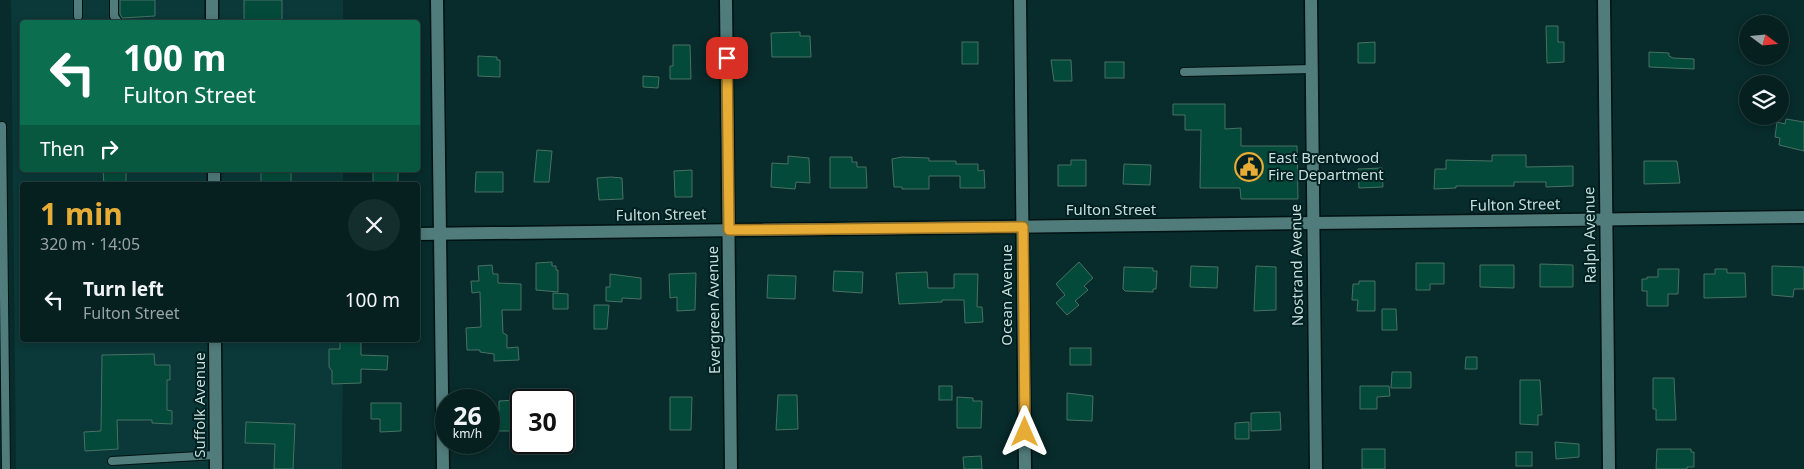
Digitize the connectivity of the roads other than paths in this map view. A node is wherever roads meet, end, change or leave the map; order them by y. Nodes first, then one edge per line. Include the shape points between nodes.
1 (78, 0) edge
2 (114, 0) edge
3 (212, 0) edge
4 (437, 0) edge
5 (726, 0) edge
6 (1020, 0) edge
7 (1311, 0) edge
8 (1604, 0) edge
9 (78, 16) dead end
10 (117, 20) edge
11 (212, 20) edge
12 (1311, 69) junction
13 (1184, 72) dead end
14 (2, 126) dead end
15 (1804, 217) edge
16 (1606, 219) junction
17 (1313, 224) junction
18 (1023, 227) junction
19 (729, 230) junction
20 (420, 234) edge
21 (440, 234) junction
22 (215, 342) edge
23 (216, 455) junction
24 (112, 461) dead end
25 (6, 469) edge
26 (216, 469) edge
27 (443, 469) edge
28 (731, 469) edge
29 (1025, 469) edge
30 (1316, 469) edge
31 (1609, 469) edge

1 - 9 lane
2 - 10 lane
3 - 11 street
4 - 21 street
5 - 19 street, Evergreen Avenue
6 - 18 street, Ocean Avenue
7 - 12 street, Nostrand Avenue
8 - 16 street, Ralph Avenue
12 - 13 lane
12 - 17 street, Nostrand Avenue
14 - 25 lane
15 - 16 street, Fulton Street
16 - 17 street, Fulton Street
16 - 31 street, Ralph Avenue
17 - 18 street, Fulton Street
17 - 30 street, Nostrand Avenue
18 - 19 street, Fulton Street
18 - 29 street, Ocean Avenue
19 - 21 street, Fulton Street
19 - 28 street, Evergreen Avenue
20 - 21 street, Fulton Street
21 - 27 street
22 - 23 street, Suffolk Avenue
23 - 24 lane
23 - 26 street, Suffolk Avenue

